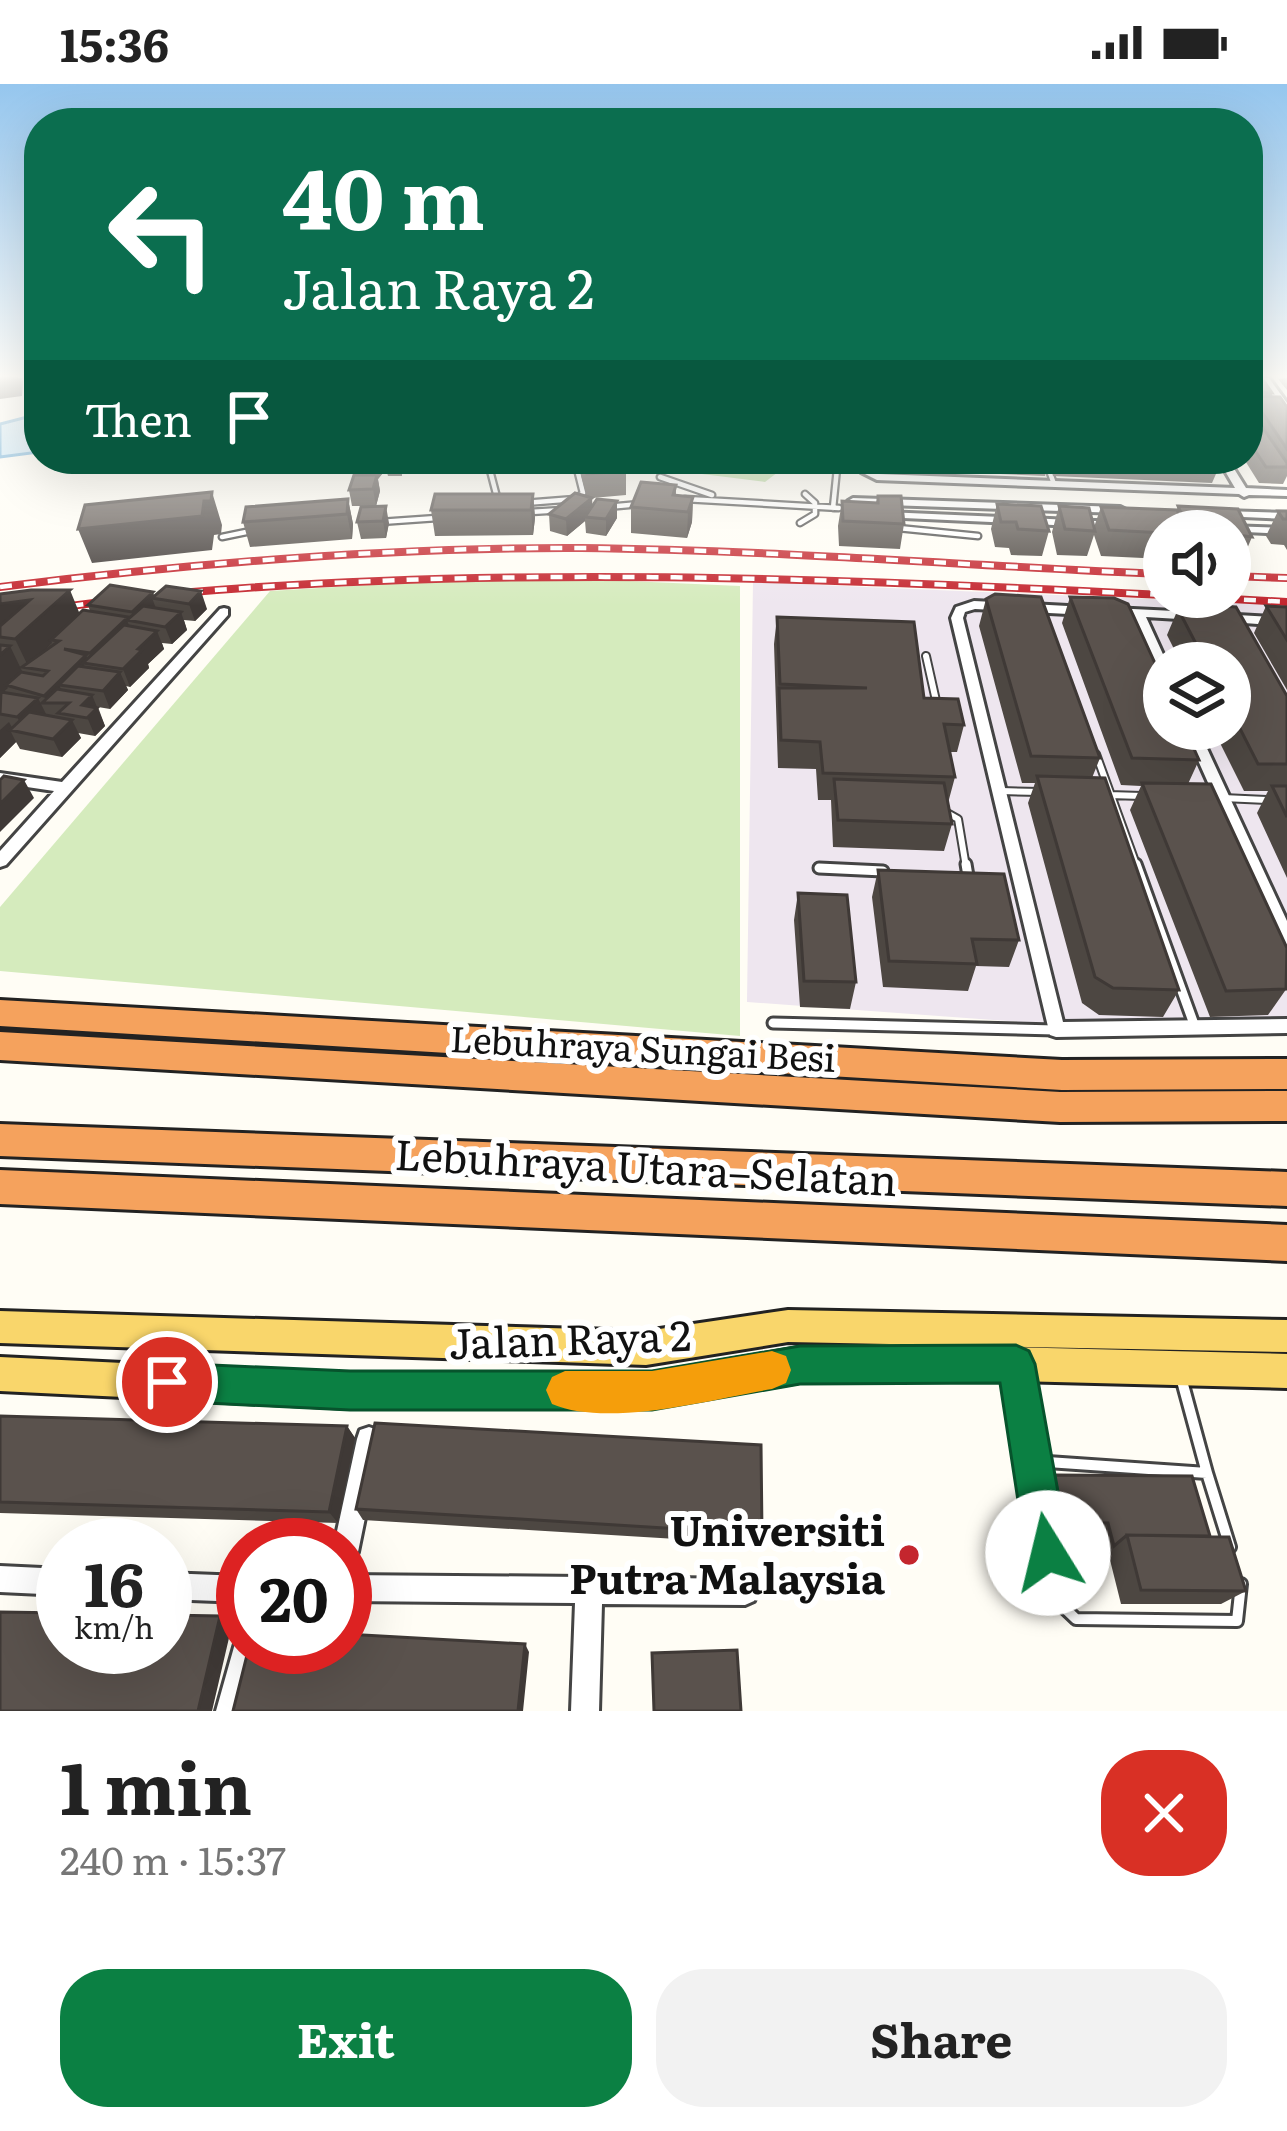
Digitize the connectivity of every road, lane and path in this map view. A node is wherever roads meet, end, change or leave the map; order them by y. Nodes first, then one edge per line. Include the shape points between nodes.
1 (492, 474) edge
2 (578, 474) edge
3 (837, 474) edge
4 (872, 474) edge
5 (1050, 474) edge
6 (1232, 474) edge
7 (660, 477) dead end
8 (1054, 484) junction
9 (1241, 489) junction
10 (1287, 493) edge
11 (805, 494) dead end
12 (719, 497) junction
13 (674, 500) edge
14 (653, 502) edge
15 (499, 505) junction
16 (815, 508) junction
17 (836, 508) junction
18 (1137, 511) edge
19 (522, 513) edge
20 (857, 513) junction
21 (499, 514) edge
22 (1251, 515) edge
23 (1256, 515) junction
24 (1287, 516) edge
25 (453, 517) edge
26 (363, 523) edge
27 (800, 523) dead end
28 (1128, 525) edge
29 (898, 528) edge
30 (257, 530) edge
31 (1251, 530) edge
32 (1265, 530) junction
33 (1287, 531) edge
34 (978, 536) dead end
35 (222, 537) dead end
36 (1043, 609) junction
37 (224, 612) dead end
38 (1138, 614) junction
39 (1143, 614) edge
40 (1234, 618) joint
41 (1287, 622) edge
42 (1051, 629) edge
43 (1244, 638) edge
44 (1151, 642) edge
45 (926, 656) dead end
46 (947, 709) edge
47 (1088, 733) edge
48 (1201, 750) edge
49 (2, 781) edge
50 (66, 788) junction
51 (1000, 791) junction
52 (1045, 792) edge
53 (1089, 794) edge
54 (1111, 795) junction
55 (1156, 796) edge
56 (1200, 798) edge
57 (1223, 799) junction
58 (1287, 801) edge
59 (938, 809) edge
60 (0, 861) edge
61 (819, 868) dead end
62 (900, 872) edge
63 (951, 875) edge
64 (968, 876) junction
65 (986, 877) edge
66 (1287, 939) edge
67 (0, 996) edge
68 (0, 1013) edge
69 (115, 1017) junction
70 (773, 1023) dead end
71 (1287, 1026) edge
72 (1196, 1028) junction
73 (1056, 1030) junction
74 (0, 1046) edge
75 (1287, 1074) edge
76 (1287, 1106) edge
77 (0, 1140) edge
78 (0, 1187) edge
79 (1287, 1189) edge
80 (1287, 1243) edge
81 (0, 1327) edge
82 (1167, 1334) junction
83 (1287, 1336) edge
84 (1012, 1347) junction
85 (1178, 1368) junction
86 (1287, 1371) edge
87 (0, 1375) edge
88 (369, 1439) edge
89 (1033, 1462) junction
90 (1207, 1473) junction
91 (352, 1518) edge
92 (0, 1579) edge
93 (36, 1581) edge
94 (372, 1588) edge
95 (589, 1588) junction
96 (745, 1592) dead end
97 (240, 1674) edge
98 (230, 1711) edge
99 (586, 1711) edge

1 - 15 lane
2 - 15 lane via 580,497
3 - 17 lane
4 - 8 street
5 - 8 lane
6 - 9 street
7 - 12 lane
8 - 9 street
9 - 10 street
9 - 23 street
11 - 16 lane
12 - 13 lane
12 - 16 lane
14 - 19 lane
15 - 21 lane
16 - 17 lane
16 - 27 lane
17 - 20 lane
17 - 20 lane
18 - 20 street
20 - 28 street
22 - 23 street
23 - 24 street
23 - 32 street
25 - 26 lane
29 - 34 lane
30 - 35 lane
31 - 32 street
32 - 33 street
36 - 38 street
36 - 42 lane
36 - 51 street via 974,605 956,618 971,711
37 - 50 street
38 - 39 street
38 - 44 street
40 - 41 street
40 - 43 lane
45 - 46 lane via 933,700
47 - 54 lane
48 - 57 street
49 - 50 street
50 - 60 street
51 - 52 lane
51 - 73 street via 1013,878
53 - 54 lane
54 - 55 lane
54 - 72 lane
56 - 57 lane
57 - 58 lane
57 - 66 street
59 - 64 lane via 958,818
61 - 62 lane
63 - 64 lane
64 - 65 lane
67 - 69 highway
68 - 69 highway, Lebuhraya Sungai Besi
69 - 75 highway, Lebuhraya Sungai Besi via 1062,1075
70 - 73 lane
71 - 72 street
72 - 73 street
74 - 76 highway, Lebuhraya Sungai Besi via 1060,1107
77 - 79 highway, Lebuhraya Utara–Selatan
78 - 80 highway, Lebuhraya Utara–Selatan
81 - 84 main road, Jalan Raya 2 via 646,1348 788,1326
82 - 83 main road, Jalan Raya 2
82 - 84 main road, Jalan Raya 2
82 - 85 lane
84 - 85 main road, Jalan Raya 2
84 - 87 main road, Jalan Raya 2 via 800,1365 652,1390 350,1391
84 - 89 lane
85 - 86 main road, Jalan Raya 2
85 - 90 lane
88 - 91 street
89 - 90 lane
89 - 90 lane via 1055,1599 1076,1619 1237,1621 1244,1590
92 - 93 street
94 - 95 street
95 - 96 street
95 - 99 street
97 - 98 street

